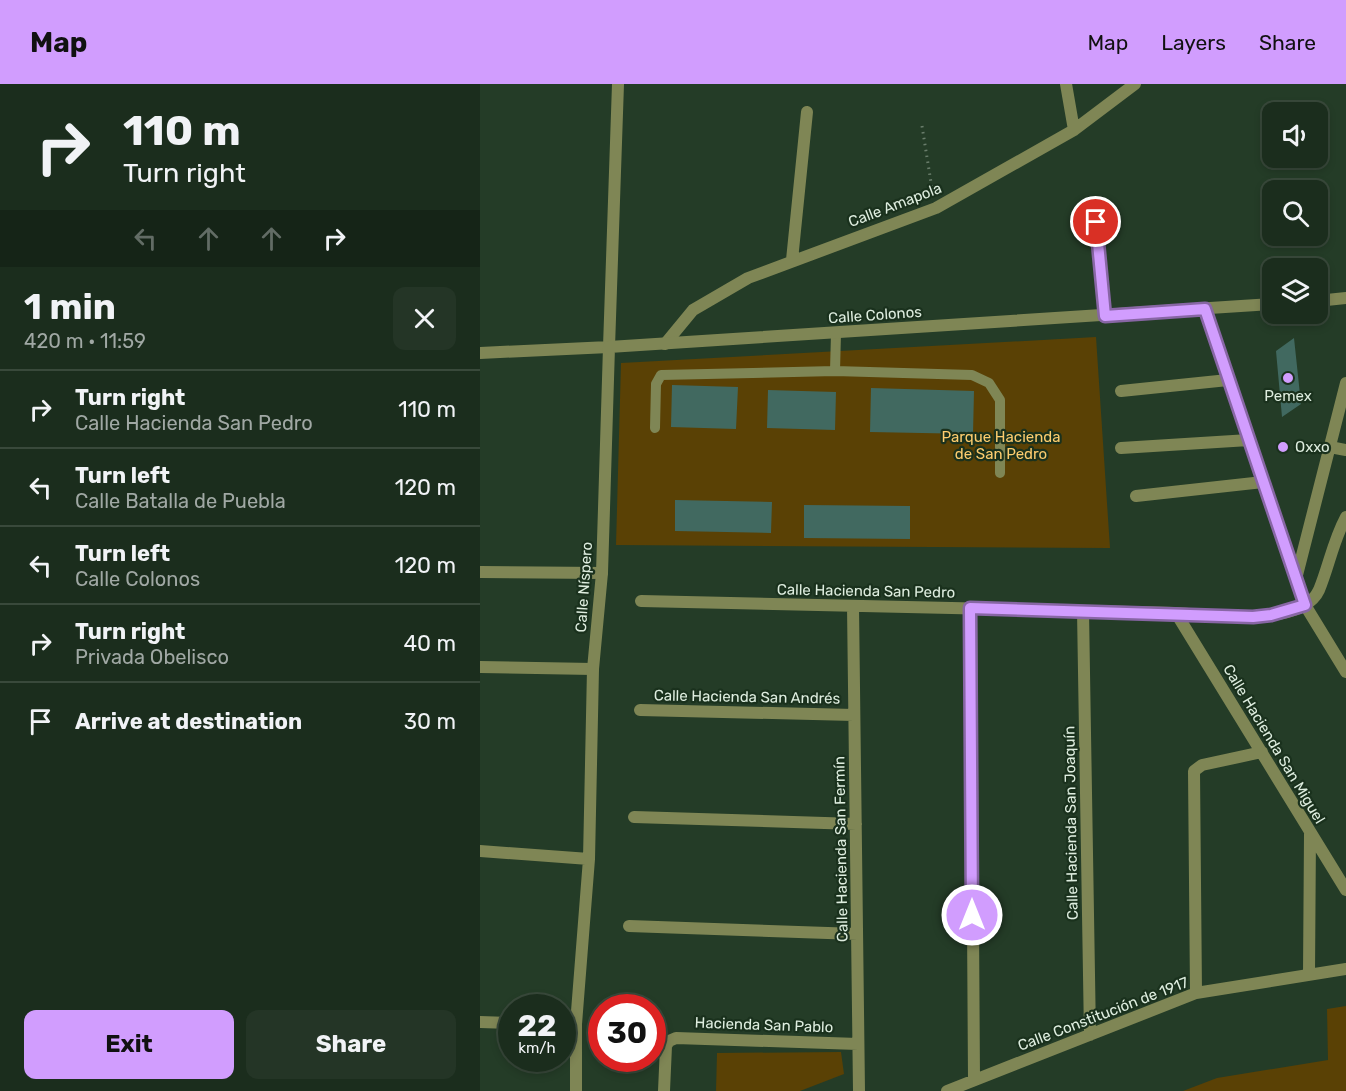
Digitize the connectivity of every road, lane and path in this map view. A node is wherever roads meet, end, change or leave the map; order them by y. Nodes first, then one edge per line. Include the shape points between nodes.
1 (618, 84) edge
2 (1065, 84) edge
3 (1135, 84) edge
4 (807, 112) dead end
5 (922, 126) dead end
6 (1074, 130) junction
7 (936, 208) junction
8 (1096, 222) dead end
9 (792, 260) junction
10 (1346, 298) edge
11 (1328, 300) edge
12 (1262, 305) edge
13 (1205, 309) junction
14 (1105, 316) junction
15 (836, 333) junction
16 (664, 344) junction
17 (609, 347) junction
18 (480, 353) edge
19 (835, 370) junction
20 (1228, 380) junction
21 (1346, 383) edge
22 (1121, 391) dead end
23 (655, 428) dead end
24 (1249, 440) junction
25 (1330, 447) junction
26 (1121, 448) dead end
27 (1346, 450) edge
28 (1000, 473) dead end
29 (1263, 482) junction
30 (1136, 496) dead end
31 (1346, 517) edge
32 (480, 572) edge
33 (602, 573) junction
34 (1296, 580) junction
35 (641, 601) dead end
36 (1305, 605) junction
37 (853, 606) junction
38 (970, 608) junction
39 (1083, 611) junction
40 (1176, 613) junction
41 (480, 667) edge
42 (593, 669) junction
43 (1346, 672) edge
44 (640, 710) dead end
45 (854, 715) junction
46 (1262, 752) junction
47 (634, 817) dead end
48 (856, 824) junction
49 (1310, 833) junction
50 (480, 852) edge
51 (589, 860) junction
52 (1346, 890) edge
53 (629, 927) dead end
54 (857, 934) junction
55 (1346, 969) edge
56 (1309, 973) junction
57 (1196, 993) junction
58 (480, 1022) edge
59 (498, 1023) edge
60 (576, 1024) edge
61 (1090, 1035) junction
62 (858, 1044) junction
63 (576, 1072) edge
64 (974, 1080) junction
65 (576, 1091) edge
66 (664, 1091) edge
67 (859, 1091) edge
68 (947, 1091) edge

1 - 17 street, Calle Níspero
2 - 6 street
3 - 6 street, Calle Amapola
4 - 9 street
5 - 7 path
6 - 7 street, Calle Amapola
7 - 9 street, Calle Amapola
8 - 14 street
9 - 16 street, Calle Amapola via 748,278 693,310
10 - 11 street
12 - 13 street, Calle Colonos
13 - 14 street, Calle Colonos
13 - 20 street
14 - 15 street, Calle Colonos
15 - 16 street, Calle Colonos
15 - 19 lane
16 - 17 street, Calle Colonos
17 - 18 street, Calle Colonos
17 - 33 street, Calle Níspero
19 - 23 lane via 661,375 656,384
19 - 28 lane via 972,375 989,383 1000,400
20 - 22 street
20 - 24 street
21 - 25 street
24 - 26 street
24 - 29 street
25 - 27 street
25 - 34 street
29 - 30 street
29 - 34 street
31 - 36 street via 1334,538 1318,591
32 - 33 street
33 - 42 street, Calle Níspero
34 - 36 street
35 - 37 street, Calle Hacienda San Pedro
36 - 40 street, Calle Hacienda San Pedro via 1253,617
36 - 43 street
37 - 38 street, Calle Hacienda San Pedro
37 - 45 street, Calle Hacienda San Fermín
38 - 39 street, Calle Hacienda San Pedro
38 - 64 street
39 - 40 street, Calle Hacienda San Pedro
39 - 61 street, Calle Hacienda San Joaquín
40 - 46 street, Calle Hacienda San Miguel
41 - 42 street
42 - 51 street, Calle Níspero
44 - 45 street, Calle Hacienda San Andrés
45 - 48 street, Calle Hacienda San Fermín
46 - 49 street, Calle Hacienda San Miguel
46 - 57 street via 1202,765 1194,771
47 - 48 street
48 - 54 street, Calle Hacienda San Fermín
49 - 52 street, Calle Hacienda San Miguel
49 - 56 street
50 - 51 street
51 - 60 street, Calle Níspero
53 - 54 street
54 - 62 street, Calle Hacienda San Fermín
55 - 56 street, Calle Constitución de 1917
56 - 57 street, Calle Constitución de 1917
57 - 61 street, Calle Constitución de 1917
58 - 59 street
61 - 64 street, Calle Constitución de 1917
62 - 66 street, Hacienda San Pablo via 684,1037 669,1041
62 - 67 street, Calle Hacienda San Fermín
63 - 65 street, Calle Níspero
64 - 68 street, Calle Constitución de 1917

